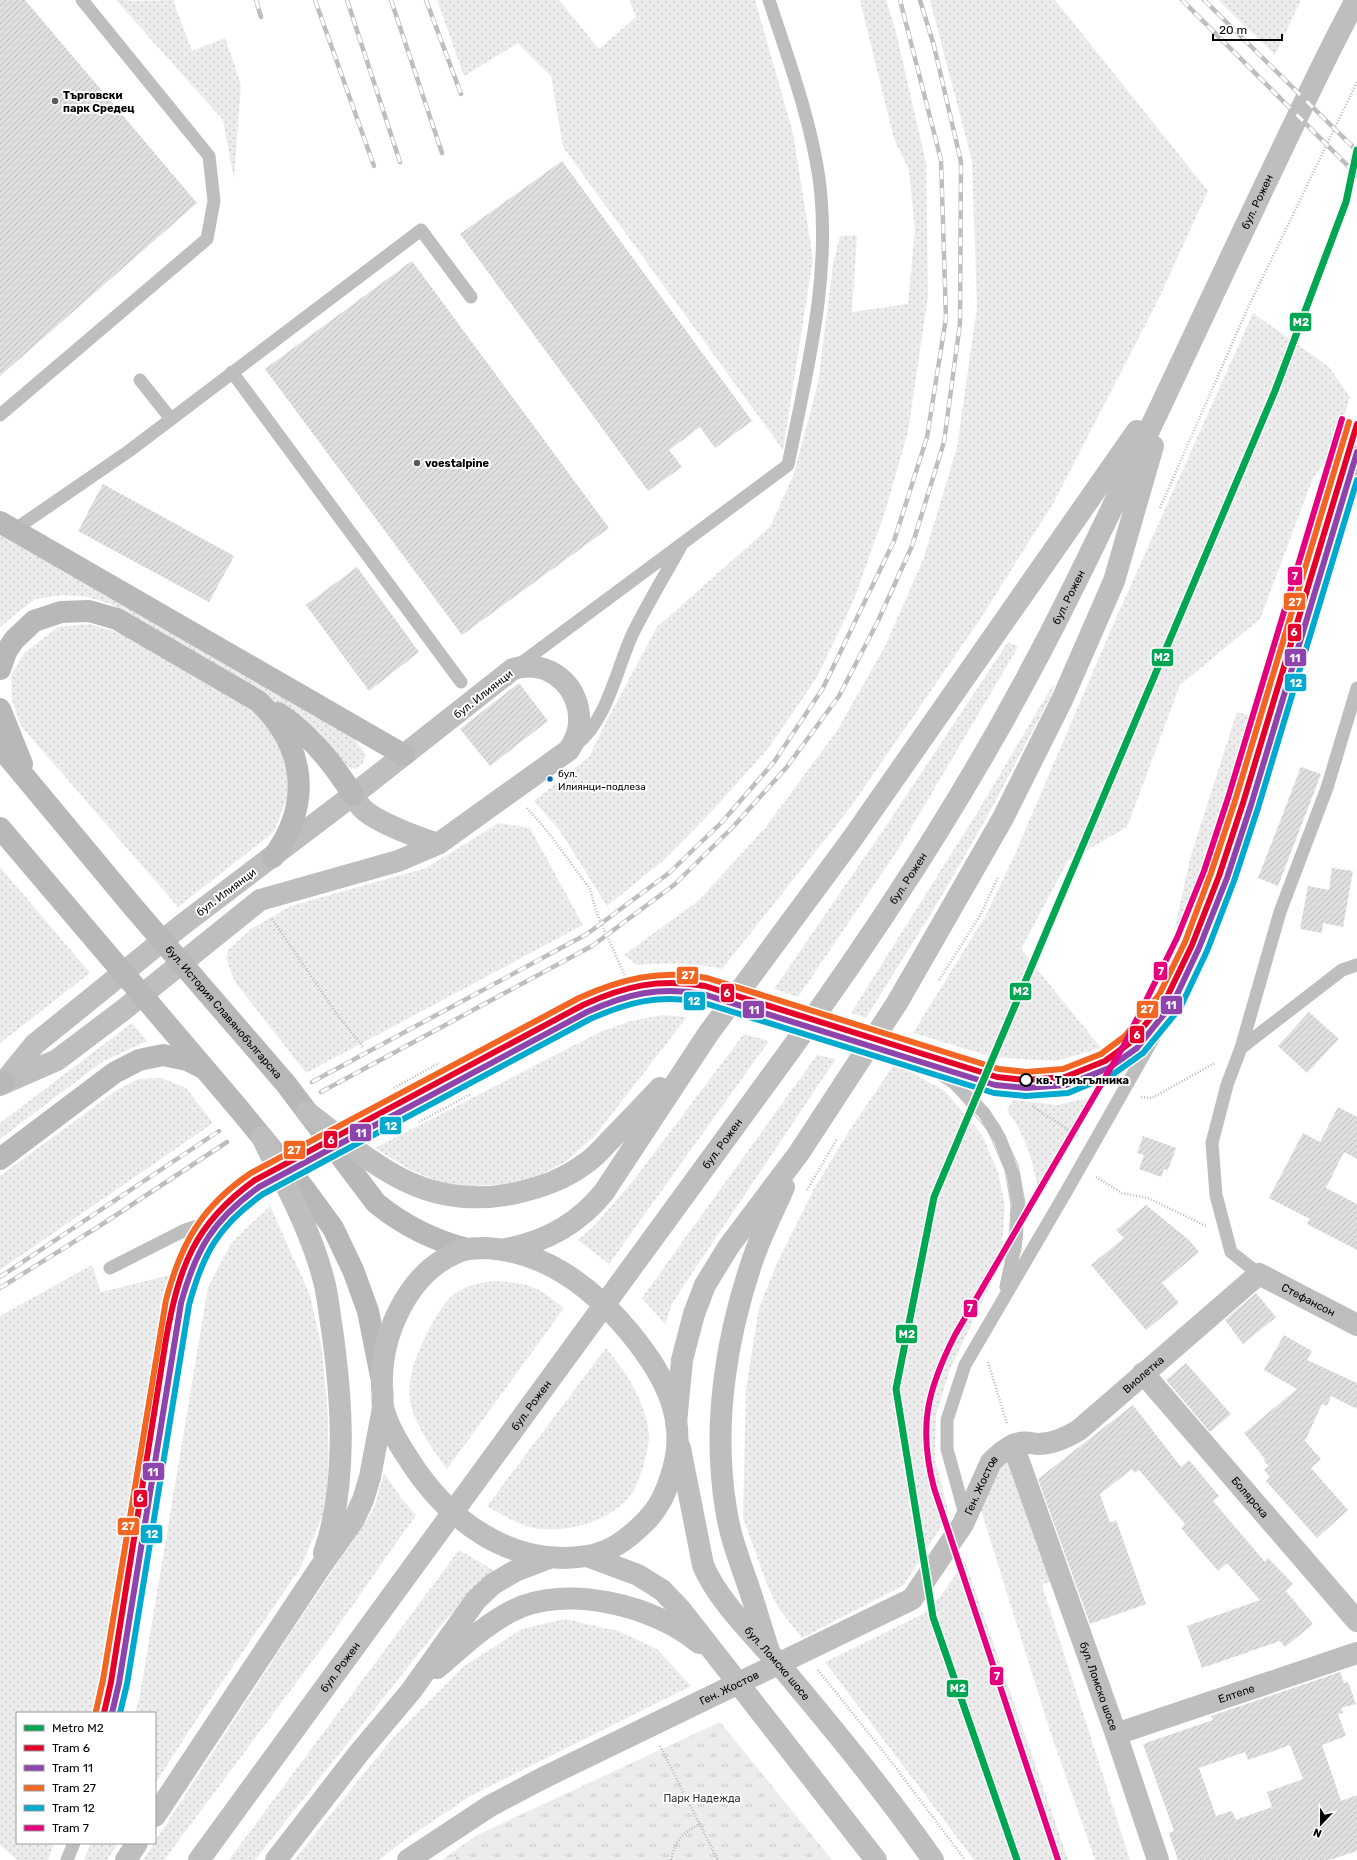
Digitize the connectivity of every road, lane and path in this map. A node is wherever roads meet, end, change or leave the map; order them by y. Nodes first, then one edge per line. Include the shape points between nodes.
1 (82, 0) edge
2 (769, 0) edge
3 (1352, 0) edge
4 (1356, 0) edge
5 (1344, 22) junction
6 (1357, 82) edge
7 (471, 297) dead end
8 (232, 372) junction
9 (140, 380) dead end
10 (1172, 381) junction
11 (0, 415) edge
12 (171, 419) junction
13 (1357, 452) edge
14 (1158, 514) dead end
15 (7, 526) edge
16 (683, 543) junction
17 (0, 669) edge
18 (513, 669) junction
19 (461, 682) dead end
20 (1357, 688) edge
21 (243, 691) junction
22 (0, 709) edge
23 (0, 747) edge
24 (569, 750) junction
25 (404, 755) junction
26 (30, 784) junction
27 (512, 792) junction
28 (353, 795) junction
29 (0, 828) edge
30 (438, 844) junction
31 (273, 857) junction
32 (260, 900) junction
33 (1357, 965) edge
34 (625, 975) dead end
35 (1162, 1023) junction
36 (704, 1040) junction
37 (363, 1048) dead end
38 (1241, 1048) junction
39 (908, 1055) junction
40 (439, 1063) dead end
41 (206, 1069) junction
42 (1, 1083) edge
43 (394, 1088) dead end
44 (471, 1094) dead end
45 (1121, 1096) junction
46 (1030, 1104) dead end
47 (420, 1122) dead end
48 (355, 1134) dead end
49 (839, 1137) dead end
50 (1078, 1137) dead end
51 (799, 1153) junction
52 (0, 1159) edge
53 (354, 1159) junction
54 (1080, 1168) junction
55 (260, 1186) dead end
56 (807, 1190) dead end
57 (297, 1191) junction
58 (223, 1218) junction
59 (1207, 1227) dead end
60 (467, 1249) junction
61 (506, 1249) junction
62 (110, 1268) dead end
63 (1259, 1274) junction
64 (1003, 1299) junction
65 (1357, 1326) edge
66 (992, 1357) dead end
67 (1143, 1373) junction
68 (382, 1381) junction
69 (383, 1407) junction
70 (677, 1431) junction
71 (1013, 1445) junction
72 (966, 1518) junction
73 (587, 1556) junction
74 (549, 1558) junction
75 (319, 1569) junction
76 (1357, 1621) edge
77 (769, 1651) junction
78 (1357, 1653) edge
79 (724, 1665) junction
80 (411, 1691) junction
81 (112, 1712) edge
82 (650, 1726) junction
83 (1116, 1734) junction
84 (156, 1814) edge
85 (701, 1823) junction
86 (74, 1844) edge
87 (136, 1844) edge
88 (67, 1860) edge
89 (126, 1860) edge
90 (199, 1860) edge
91 (276, 1860) edge
92 (408, 1860) edge
93 (671, 1860) edge
94 (718, 1860) edge
95 (876, 1860) edge
96 (933, 1860) edge
97 (1158, 1860) edge

1 - 11 lane via 209,156 214,201 207,239
2 - 16 lane via 812,141 818,177 823,250 818,309 788,465
3 - 5 main road, бул. Рожен
4 - 5 main road, бул. Рожен
5 - 10 main road, бул. Рожен
6 - 14 path via 1246,312
7 - 8 lane via 421,230
8 - 12 lane
8 - 19 lane
9 - 12 lane
10 - 36 main road, бул. Рожен via 852,840
10 - 51 main road, бул. Рожен via 1114,581 1040,746 1003,818 897,1003
10 - 90 main road, бул. Рожен via 1073,589 1000,728 922,860 786,1056
12 - 15 lane via 129,451
13 - 35 lane via 1205,938
15 - 25 main road
16 - 18 lane
16 - 24 lane via 633,633 594,724
17 - 21 main road via 14,640 34,621 61,612 89,611 117,619
18 - 24 main road, бул. Илиянци via 525,665 537,667 559,677 568,686 579,711 577,731
18 - 25 main road, бул. Илиянци
20 - 38 lane via 1327,788 1280,912
21 - 28 main road via 286,718 323,752
21 - 31 main road via 258,701 274,718 290,743 296,760 299,789 296,811 291,828
22 - 26 main road
23 - 26 main road, бул. История Славянобългарска
24 - 27 main road, бул. Илиянци
25 - 28 main road, бул. Илиянци
26 - 53 main road, бул. История Славянобългарска via 286,1084 307,1112
27 - 30 main road, бул. Илиянци
27 - 34 path via 548,832 590,889 597,914
28 - 30 main road via 362,809
28 - 31 main road, бул. Илиянци
29 - 41 main road
30 - 32 main road, бул. Илиянци via 398,861
31 - 42 main road, бул. Илиянци via 182,925 35,1044
32 - 37 path via 334,1010
32 - 42 main road, бул. Илиянци via 57,1060
33 - 38 lane via 1342,970
35 - 39 lane via 1107,1068 1030,1088 992,1082
35 - 45 lane
36 - 53 main road via 601,1151 587,1163 533,1190 472,1199 452,1197 412,1185
36 - 61 main road, бул. Рожен via 595,1203 570,1225 553,1234
38 - 45 path via 1152,1098
38 - 63 lane via 1227,1085 1212,1143 1215,1188 1231,1252
39 - 48 lane via 690,989 645,991 596,1004
39 - 64 lane via 953,1082 984,1113 1000,1139 1013,1174 1018,1203 1016,1239
40 - 43 path
41 - 52 main road via 187,1060 163,1055 139,1060 114,1073
41 - 57 main road via 262,1137
44 - 47 path
45 - 54 lane
46 - 50 path
49 - 56 path
51 - 70 main road, бул. Рожен via 729,1246 705,1285 694,1314 682,1360
51 - 77 main road via 754,1254 742,1292 722,1405 722,1475 726,1510 733,1544
53 - 60 main road via 376,1203 395,1219 429,1238
54 - 59 path via 1122,1193 1148,1198
54 - 64 lane
55 - 58 lane
57 - 68 main road via 333,1228 353,1270 368,1311
57 - 75 main road via 298,1208 324,1282 339,1374 339,1491 330,1538
58 - 62 lane via 185,1230
58 - 81 lane via 202,1246 181,1310
60 - 61 main road
60 - 68 main road via 432,1269 419,1280 408,1296 399,1311 388,1341
61 - 70 main road via 531,1256 564,1272 612,1311 645,1351 665,1384 672,1401
63 - 65 main road, Стефансон
63 - 67 main road, Виолетка
64 - 72 lane via 965,1365 947,1420 947,1449
66 - 71 path via 988,1362
67 - 71 main road, Виолетка via 1079,1430 1067,1437 1054,1442 1024,1442
67 - 76 main road, Болярска
68 - 69 main road
69 - 74 main road via 394,1433 419,1476 452,1512 482,1535 517,1551
69 - 75 main road via 375,1456 363,1500 353,1521
70 - 73 main road via 677,1460 670,1482 654,1514 629,1538 604,1552
70 - 77 main road, бул. Ломско шосе via 703,1564 708,1576 728,1604
71 - 72 main road, Ген. Жостов via 991,1462
71 - 83 main road, бул. Ломско шосе
72 - 82 main road, Ген. Жостов via 912,1598
73 - 74 main road
73 - 79 main road via 638,1575 662,1590
74 - 80 main road via 510,1574 493,1584 476,1600
75 - 84 main road
77 - 96 main road, бул. Ломско шосе via 905,1820
78 - 83 main road, Елтепе
79 - 80 main road via 691,1637 668,1623 623,1606 592,1599 565,1598 536,1602 513,1610 476,1634
79 - 95 main road
80 - 91 main road
82 - 85 path
82 - 92 main road, Ген. Жостов via 490,1806
83 - 97 main road, бул. Ломско шосе
85 - 93 path via 686,1831 674,1844
85 - 94 path
86 - 88 lane
87 - 89 main road

